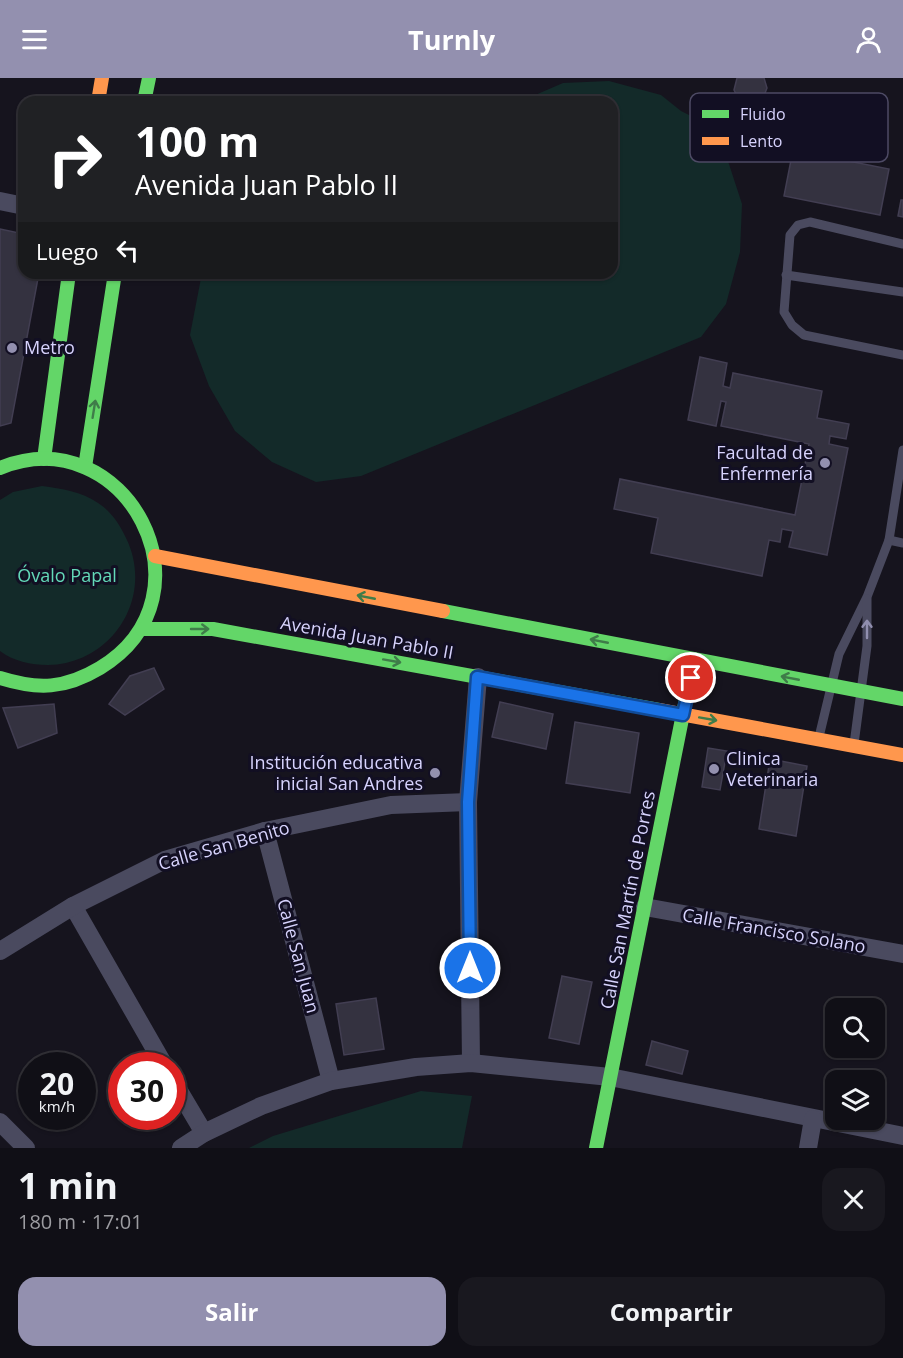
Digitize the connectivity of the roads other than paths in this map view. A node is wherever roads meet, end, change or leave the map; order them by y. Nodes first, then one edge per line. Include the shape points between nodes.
1 (102, 78) edge
2 (149, 78) edge
3 (99, 96) edge
4 (145, 96) edge
5 (0, 201) edge
6 (18, 205) edge
7 (903, 244) edge
8 (786, 275) junction
9 (68, 279) edge
10 (114, 279) edge
11 (903, 292) edge
12 (903, 355) edge
13 (903, 450) edge
14 (44, 459) junction
15 (85, 467) junction
16 (0, 468) edge
17 (889, 540) junction
18 (903, 543) edge
19 (155, 556) junction
20 (867, 597) junction
21 (142, 629) junction
22 (694, 659) junction
23 (477, 677) junction
24 (0, 678) edge
25 (831, 685) junction
26 (861, 691) junction
27 (903, 699) edge
28 (683, 715) junction
29 (818, 740) junction
30 (854, 746) junction
31 (903, 755) edge
32 (468, 802) junction
33 (265, 831) junction
34 (72, 906) junction
35 (645, 907) junction
36 (0, 951) edge
37 (903, 954) edge
38 (156, 1052) edge
39 (471, 1063) junction
40 (610, 1077) junction
41 (332, 1081) junction
42 (186, 1103) edge
43 (813, 1119) junction
44 (0, 1122) edge
45 (204, 1133) junction
46 (903, 1137) edge
47 (26, 1148) edge
48 (181, 1148) edge
49 (596, 1148) edge
50 (808, 1148) edge

1 - 3 main road
2 - 4 main road
5 - 6 street
7 - 8 lane via 810,222 798,225 790,235
8 - 11 lane
8 - 12 lane via 784,312 804,335
9 - 14 main road
15 -> 10 main road
13 - 17 lane
14 - 15 main road
14 - 16 main road via 9,463
15 - 19 main road via 118,488 143,519
17 - 18 lane
17 - 20 lane
19 - 21 main road via 154,594
22 -> 19 main road
20 - 25 lane via 839,654
26 -> 20 lane via 867,646
21 -> 23 main road, Avenida Juan Pablo II via 213,629
21 - 24 main road via 122,655 87,677 64,684 32,686
25 -> 22 main road
22 - 28 main road, Calle San Martín de Porres
23 - 28 main road, Avenida Juan Pablo II
23 - 32 street
25 - 26 main road
25 - 29 lane
26 - 27 main road
26 - 30 lane
28 -> 29 main road, Avenida Juan Pablo II
28 - 35 main road, Calle San Martín de Porres
29 - 30 main road, Avenida Juan Pablo II
30 - 31 main road, Avenida Juan Pablo II
32 - 33 street, Calle San Benito via 391,805
32 - 39 street
33 - 34 street, Calle San Benito via 165,860
33 - 41 street, Calle San Juan
34 - 36 street, Calle San Benito
34 - 38 street
35 - 37 street, Calle Francisco Solano
35 - 40 main road, Calle San Martín de Porres
39 - 40 street
39 - 41 street via 416,1067
40 - 43 street
40 - 49 main road, Calle San Martín de Porres
41 - 45 street via 261,1106
42 - 45 street
43 - 46 street
43 - 50 street
44 - 47 street
45 - 48 street

